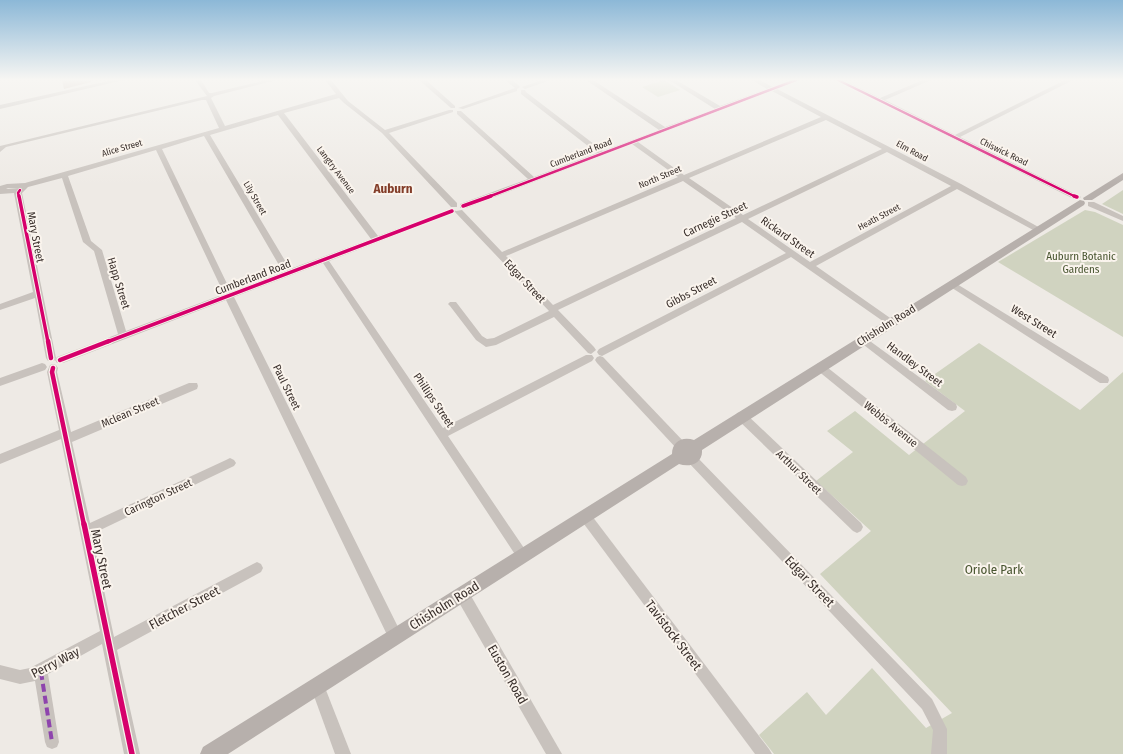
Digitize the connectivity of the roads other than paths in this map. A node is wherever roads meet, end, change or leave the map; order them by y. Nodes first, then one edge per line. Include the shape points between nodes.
1 (130, 115) edge
2 (216, 115) edge
3 (269, 115) edge
4 (282, 115) edge
5 (362, 115) edge
6 (437, 115) edge
7 (461, 115) edge
8 (552, 115) edge
9 (642, 115) edge
10 (704, 115) edge
11 (823, 115) edge
12 (911, 115) edge
13 (999, 115) edge
14 (827, 117) junction
15 (223, 129) junction
16 (664, 130) junction
17 (384, 132) junction
18 (206, 134) junction
19 (955, 137) junction
20 (633, 142) junction
21 (1, 147) edge
22 (158, 147) junction
23 (888, 149) junction
24 (602, 153) junction
25 (64, 174) junction
26 (1123, 176) edge
27 (684, 178) junction
28 (533, 180) junction
29 (958, 186) junction
30 (22, 188) junction
31 (0, 189) edge
32 (1084, 200) junction
33 (457, 209) junction
34 (743, 218) junction
35 (1123, 220) edge
36 (1038, 229) junction
37 (376, 239) junction
38 (792, 252) junction
39 (501, 255) junction
40 (324, 259) junction
41 (810, 265) junction
42 (288, 273) junction
43 (952, 284) junction
44 (38, 294) junction
45 (229, 296) junction
46 (453, 304) dead end
47 (0, 307) edge
48 (553, 311) junction
49 (890, 322) junction
50 (123, 336) junction
51 (863, 340) junction
52 (590, 354) junction
53 (601, 356) junction
54 (52, 363) junction
55 (820, 367) junction
56 (1104, 380) dead end
57 (0, 382) edge
58 (193, 386) dead end
59 (952, 406) dead end
60 (742, 416) junction
61 (442, 434) junction
62 (66, 435) junction
63 (686, 452) junction
64 (0, 460) edge
65 (230, 463) dead end
66 (962, 481) dead end
67 (585, 516) junction
68 (857, 527) dead end
69 (86, 531) junction
70 (522, 555) junction
71 (257, 568) dead end
72 (462, 594) junction
73 (395, 636) junction
74 (109, 640) junction
75 (0, 672) edge
76 (41, 672) junction
77 (317, 685) junction
78 (52, 742) dead end
79 (132, 754) edge
80 (210, 754) edge
81 (343, 754) edge
82 (554, 754) edge
83 (764, 754) edge
84 (939, 754) edge

1 - 21 street
2 - 15 street
3 - 15 street, Alice Street
4 - 37 street, Langtry Avenue
5 - 17 street, Edgar Street
6 - 17 street
7 - 28 street
8 - 24 street
9 - 16 street
10 - 16 street, Cumberland Road
11 - 14 street, Elm Road
12 - 19 street, Chiswick Road
13 - 19 street
14 - 23 street, Elm Road
14 - 27 street, North Street
15 - 18 street, Alice Street
16 - 20 street, Cumberland Road
17 - 33 street, Edgar Street
18 - 22 street, Alice Street
18 - 42 street, Lily Street
19 - 32 street, Chiswick Road
20 - 24 street, Cumberland Road
20 - 27 street, Rickard Street
22 - 25 street, Alice Street
22 - 45 street, Paul Street
23 - 29 street, Elm Road
23 - 34 street, Carnegie Street
24 - 28 street, Cumberland Road
25 - 30 street, Alice Street
25 - 50 street, Happ Street via 87,242 98,250
26 - 32 main road, Chisholm Road
27 - 34 street, Rickard Street
27 - 39 street, North Street
28 - 33 street, Cumberland Road
29 - 36 street, Elm Road
29 - 41 street, Heath Street
30 - 31 street, Alice Street
30 - 44 street, Mary Street via 18,193
32 - 35 street, Chiswick Road
32 - 36 main road, Chisholm Road
33 - 37 street, Cumberland Road
33 - 39 street, Edgar Street
34 - 38 street, Rickard Street
34 - 48 street, Carnegie Street
36 - 43 main road, Chisholm Road
37 - 40 street, Cumberland Road
38 - 41 street, Rickard Street
38 - 53 street, Gibbs Street
39 - 48 street, Edgar Street
40 - 42 street, Cumberland Road
40 - 61 street, Phillips Street
41 - 49 street, Rickard Street
42 - 45 street, Cumberland Road
43 - 49 main road, Chisholm Road
43 - 56 street, West Street
44 - 47 street
44 - 54 street, Mary Street
45 - 50 street, Cumberland Road
45 - 73 street, Paul Street
46 - 48 street, Carnegie Street via 479,338 486,343 496,341
48 - 52 street, Edgar Street
49 - 51 main road, Chisholm Road
50 - 54 street, Cumberland Road
51 - 55 main road, Chisholm Road
51 - 59 street, Handley Street
52 - 53 street via 596,350
52 - 61 street
53 - 63 street, Edgar Street
54 - 57 street, Cumberland Road
54 - 62 street, Mary Street
55 - 60 main road, Chisholm Road
55 - 66 street, Webbs Avenue
58 - 62 street, Mclean Street
60 - 63 main road, Chisholm Road
60 - 68 street, Arthur Street
61 - 70 street, Phillips Street
62 - 64 street, Mclean Street
62 - 69 street, Mary Street
63 - 67 main road, Chisholm Road
63 - 84 street, Edgar Street via 927,704 940,729
65 - 69 street, Carington Street
67 - 70 main road, Chisholm Road
67 - 83 street, Tavistock Street
69 - 74 street, Mary Street
70 - 72 main road, Chisholm Road
71 - 74 street, Fletcher Street
72 - 73 main road, Chisholm Road
72 - 82 street, Euston Road
73 - 77 main road, Chisholm Road
74 - 76 street, Perry Way
74 - 79 street, Mary Street
75 - 76 street, Perry Way via 20,677
76 - 78 street
77 - 80 main road, Chisholm Road
77 - 81 street

